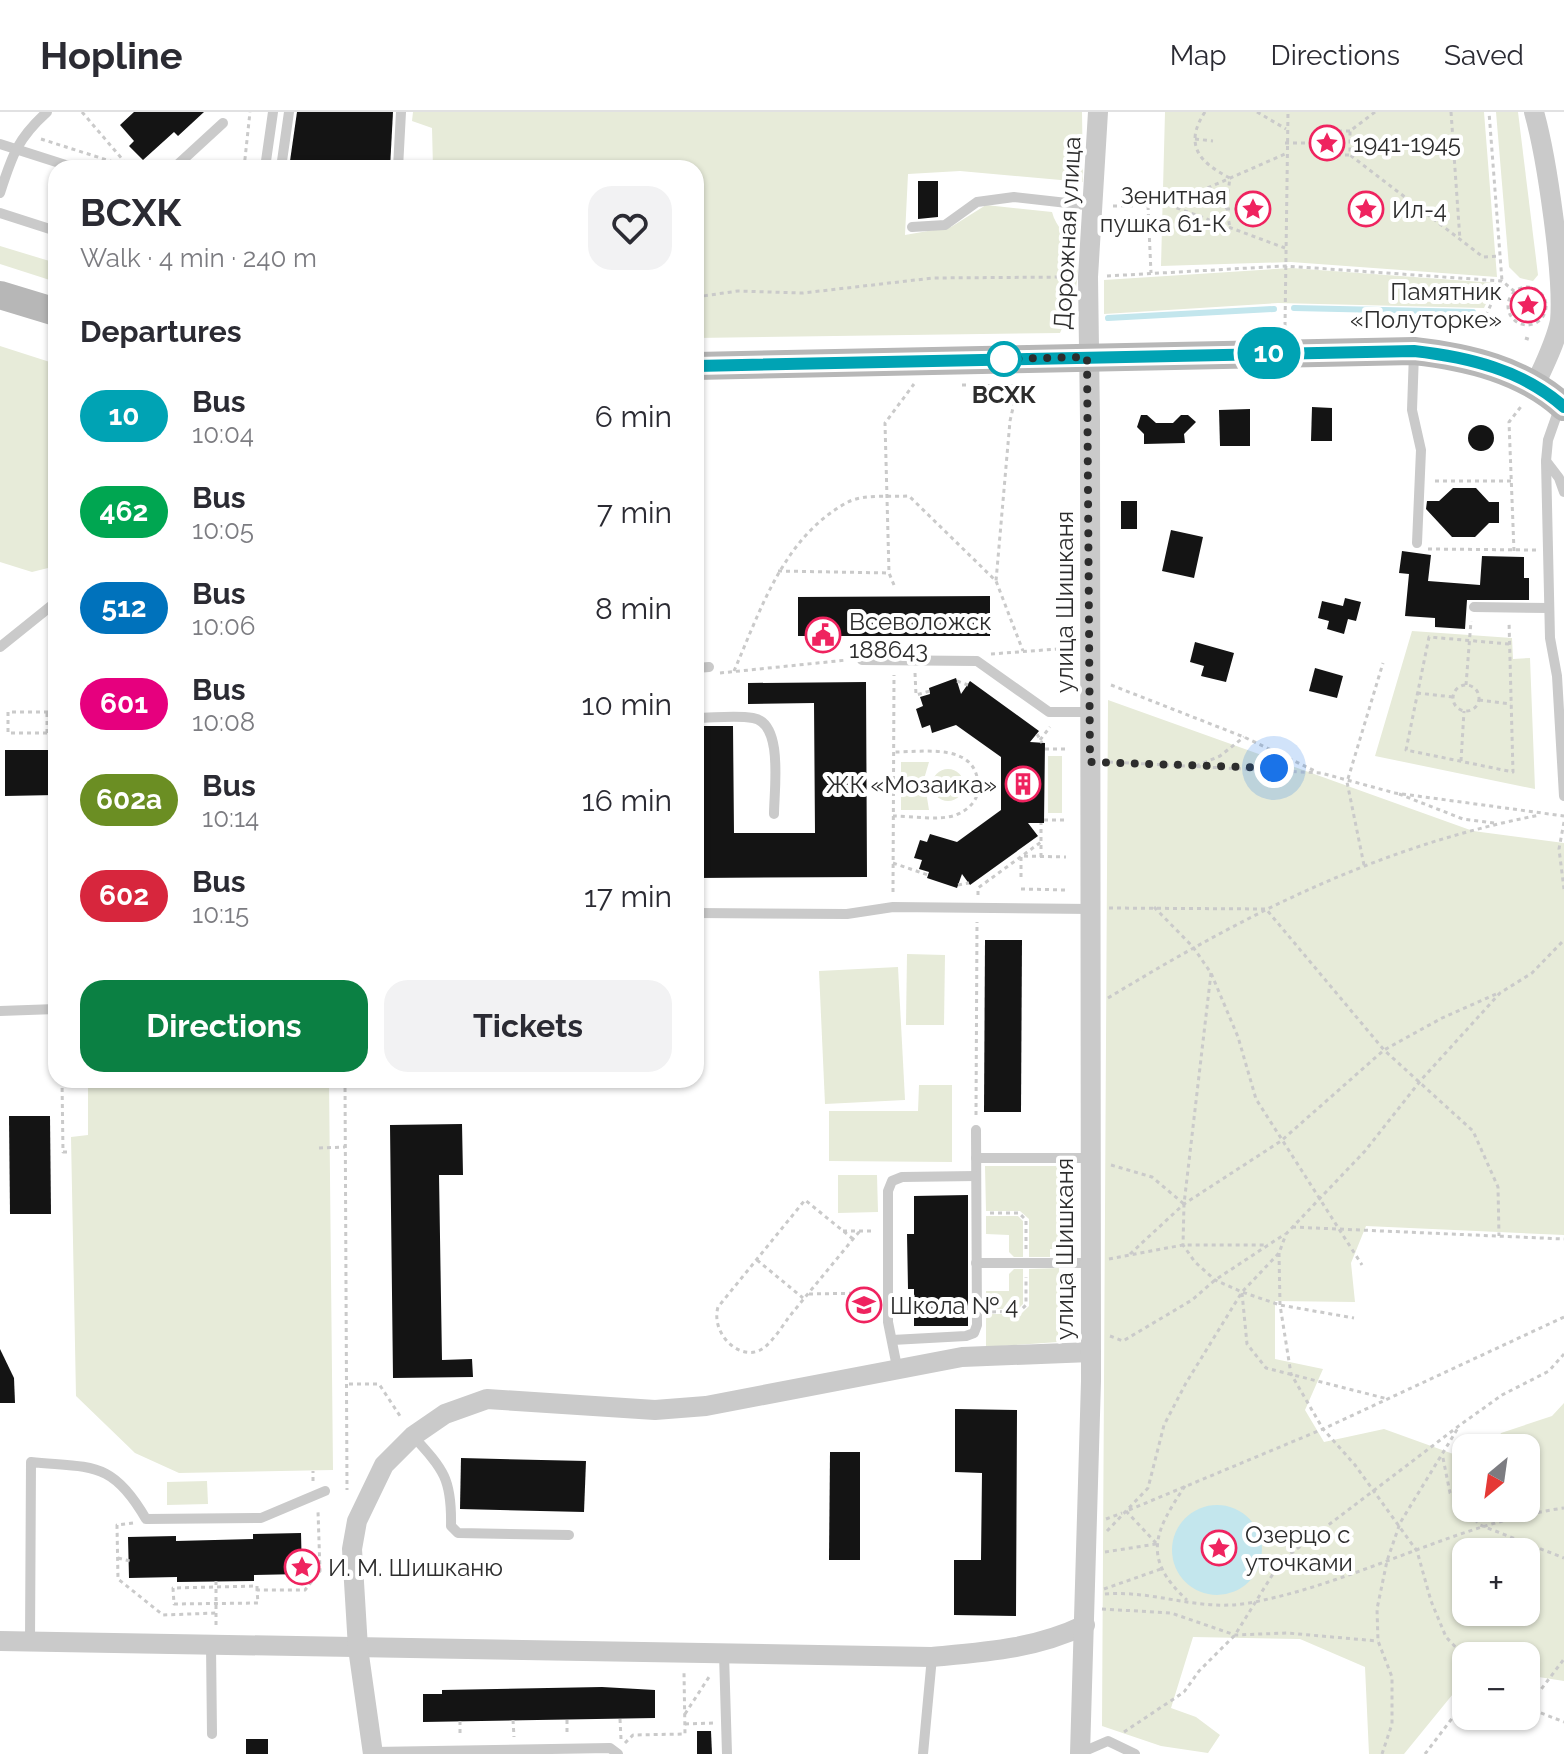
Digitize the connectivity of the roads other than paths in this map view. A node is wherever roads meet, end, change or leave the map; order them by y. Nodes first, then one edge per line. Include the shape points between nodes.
1 (47, 112) edge
2 (273, 112) edge
3 (289, 112) edge
4 (401, 112) edge
5 (1098, 112) edge
6 (1534, 112) edge
7 (223, 123) dead end
8 (0, 144) edge
9 (14, 149) junction
10 (49, 160) edge
11 (183, 160) edge
12 (266, 160) edge
13 (282, 160) edge
14 (398, 160) edge
15 (0, 193) edge
16 (1094, 206) junction
17 (0, 213) edge
18 (912, 227) dead end
19 (48, 228) edge
20 (0, 295) edge
21 (48, 310) edge
22 (1414, 351) junction
23 (1087, 357) junction
24 (704, 366) edge
25 (1530, 393) junction
26 (1563, 405) edge
27 (1546, 461) junction
28 (1564, 492) edge
29 (1417, 543) road end
30 (1474, 607) road end
31 (48, 608) edge
32 (1549, 608) junction
33 (0, 647) edge
34 (862, 660) road end
35 (704, 669) edge
36 (710, 670) road end
37 (1090, 712) junction
38 (704, 718) edge
39 (1564, 796) edge
40 (774, 814) dead end
41 (1091, 909) junction
42 (704, 913) edge
43 (48, 1009) edge
44 (0, 1011) edge
45 (976, 1130) road end
46 (976, 1158) junction
47 (1091, 1158) junction
48 (976, 1176) junction
49 (976, 1263) junction
50 (1090, 1263) junction
51 (892, 1340) junction
52 (1094, 1342) junction
53 (897, 1367) junction
54 (413, 1436) junction
55 (322, 1493) road end
56 (569, 1535) dead end
57 (1085, 1610) junction
58 (0, 1641) edge
59 (30, 1641) junction
60 (214, 1645) junction
61 (358, 1648) junction
62 (724, 1654) junction
63 (932, 1657) junction
64 (212, 1734) dead end
65 (619, 1751) edge
66 (373, 1753) edge
67 (1080, 1753) edge
68 (727, 1754) edge
69 (923, 1754) edge
70 (1135, 1754) edge

1 - 9 lane
2 - 12 lane
3 - 13 lane
4 - 14 lane
5 - 16 street, Дорожная улица
6 - 25 street via 1554,217 1561,290 1560,320
7 - 11 lane
8 - 9 lane
9 - 10 lane
9 - 15 lane
16 - 18 lane via 1014,197 977,202 945,225
16 - 23 street, Дорожная улица
17 - 19 lane
20 - 21 main road
22 - 23 main road
22 - 25 main road via 1453,355 1499,369
22 - 29 lane via 1412,410 1421,450
23 - 24 main road
23 - 37 street, улица Шишканя
25 - 26 main road
26 - 27 lane via 1548,440
27 - 28 lane
27 - 32 lane
30 - 32 lane
31 - 33 lane
32 - 39 lane
34 - 37 lane via 977,661 1049,712
35 - 36 lane
37 - 41 street, улица Шишканя
38 - 40 lane via 755,718 767,724 773,736
41 - 42 lane via 893,907 847,914
41 - 47 street, улица Шишканя
43 - 44 lane
45 - 46 lane
46 - 47 lane
46 - 48 lane
47 - 50 street, улица Шишканя
48 - 49 lane
48 - 51 lane via 892,1181
49 - 50 lane
49 - 51 lane via 974,1333
50 - 52 street, улица Шишканя
51 - 53 lane
52 - 53 street, улица Шишканя
52 - 57 street
53 - 54 street, улица Шишканя via 706,1406 655,1410 487,1399 445,1414
54 - 56 lane via 440,1465 452,1494 451,1526 458,1533
54 - 61 street, улица Шишканя via 357,1493 352,1549
55 - 59 lane via 261,1518 146,1519 128,1488 101,1469 31,1462
57 - 63 street via 1051,1641
57 - 67 street
58 - 59 street
59 - 60 street
60 - 61 street
60 - 64 lane
61 - 62 street
61 - 66 street, улица Шишканя
62 - 63 street
62 - 68 lane
63 - 69 lane
65 - 66 lane
67 - 70 lane via 1108,1741

